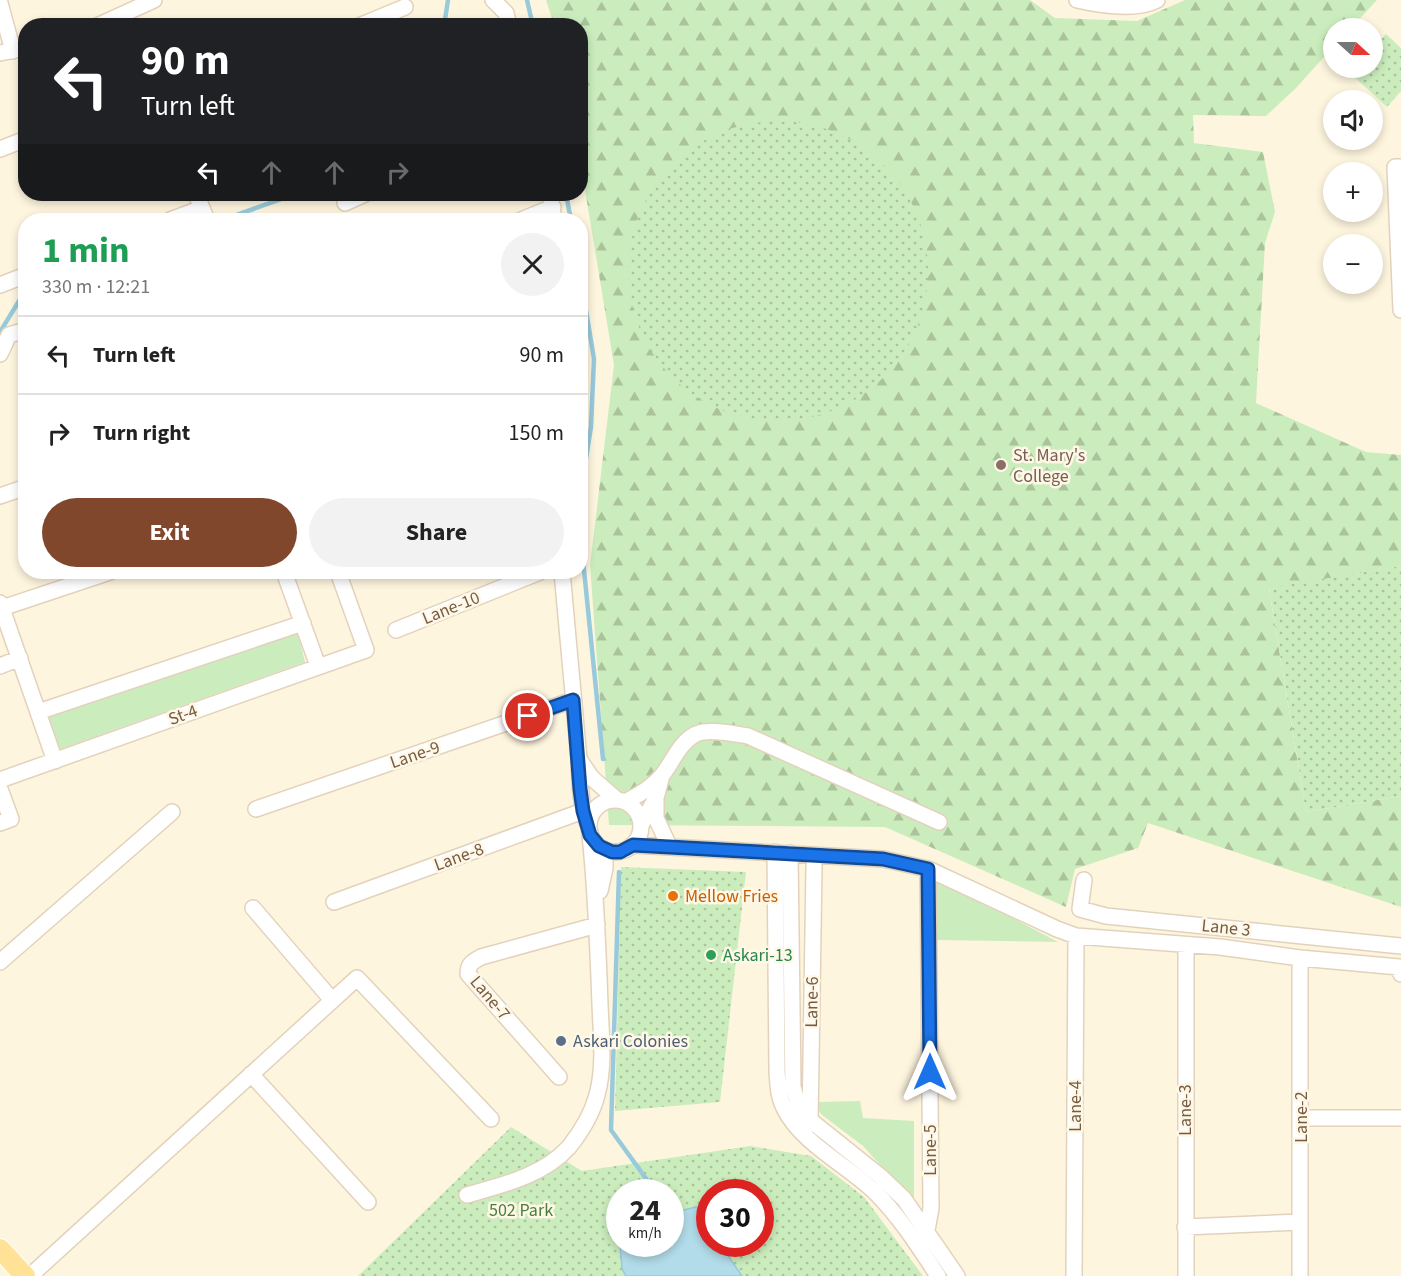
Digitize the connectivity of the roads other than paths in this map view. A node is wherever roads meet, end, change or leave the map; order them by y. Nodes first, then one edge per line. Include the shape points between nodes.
1 (154, 0) edge
2 (493, 0) edge
3 (1077, 0) edge
4 (1157, 0) edge
5 (0, 3) edge
6 (405, 7) dead end
7 (115, 18) edge
8 (378, 18) edge
9 (507, 18) edge
10 (13, 51) edge
11 (18, 142) edge
12 (0, 149) edge
13 (1401, 167) edge
14 (349, 201) edge
15 (345, 203) dead end
16 (552, 207) edge
17 (538, 213) edge
18 (18, 278) edge
19 (0, 285) edge
20 (1401, 310) edge
21 (18, 332) edge
22 (0, 354) edge
23 (18, 490) edge
24 (0, 496) edge
25 (87, 579) edge
26 (290, 579) edge
27 (341, 579) edge
28 (523, 579) edge
29 (563, 579) edge
30 (1, 605) edge
31 (303, 623) junction
32 (396, 630) dead end
33 (20, 658) junction
34 (0, 666) edge
35 (318, 666) junction
36 (573, 700) junction
37 (38, 712) junction
38 (579, 759) junction
39 (55, 761) junction
40 (662, 775) junction
41 (0, 780) edge
42 (0, 789) edge
43 (656, 798) junction
44 (621, 801) junction
45 (256, 809) dead end
46 (583, 811) junction
47 (172, 812) dead end
48 (939, 822) dead end
49 (0, 823) edge
50 (641, 825) junction
51 (590, 831) junction
52 (633, 845) junction
53 (669, 846) junction
54 (605, 850) junction
55 (783, 852) junction
56 (814, 866) dead end
57 (928, 869) junction
58 (1084, 880) dead end
59 (334, 902) dead end
60 (597, 902) junction
61 (253, 908) dead end
62 (597, 925) junction
63 (1076, 936) junction
64 (1186, 945) junction
65 (1401, 946) edge
66 (1300, 958) junction
67 (0, 962) edge
68 (1400, 971) edge
69 (332, 1000) junction
70 (251, 1074) junction
71 (559, 1077) dead end
72 (1301, 1118) junction
73 (1401, 1118) edge
74 (491, 1119) dead end
75 (810, 1120) junction
76 (809, 1139) junction
77 (467, 1195) dead end
78 (368, 1202) dead end
79 (1300, 1222) junction
80 (1185, 1227) junction
81 (928, 1233) junction
82 (0, 1249) edge
83 (921, 1250) junction
84 (26, 1276) edge
85 (30, 1276) edge
86 (939, 1276) edge
87 (957, 1276) edge
88 (1074, 1276) edge
89 (1186, 1276) edge
90 (1300, 1276) edge

1 - 7 street
2 - 9 street
3 - 4 street via 1108,6
5 - 10 street
6 - 8 street
11 - 12 street
13 - 20 street via 1395,167
14 - 15 street
16 - 17 street
18 - 19 street
21 - 22 street via 9,335
23 - 24 street
25 - 30 street
26 - 31 street
27 - 35 street, St-4 via 366,650
28 - 32 street, Lane-10
29 - 36 street
30 - 33 street
31 - 35 street
31 - 37 street
33 - 34 street
33 - 37 street
35 - 39 street, St-4
36 - 38 street
36 - 45 street, Lane-9
37 - 39 street
38 - 44 street via 592,778
38 - 46 street
39 - 41 street, St-4
40 - 43 street
40 - 44 street via 647,789
40 - 48 street via 680,749 697,734 725,732 747,736
42 - 49 street via 11,819
43 - 50 street
43 - 53 street via 656,818
44 - 50 street via 636,811
44 - 51 street via 597,807 590,820
46 - 51 street
46 - 59 street, Lane-8
47 - 67 street
50 - 52 street
51 - 54 street via 594,841
51 - 60 street
52 - 53 street
52 - 54 street via 620,852
53 - 55 street
54 - 60 street
55 - 57 street via 883,859
55 - 75 street via 793,1087 798,1104
55 - 76 street via 777,1072 783,1107
56 - 75 street, Lane-6
57 - 63 street
57 - 81 street, Lane-5
58 - 65 street, Lane 3 via 1080,909 1106,916
60 - 62 street
61 - 69 street
62 - 71 street, Lane-7 via 481,957 468,968 468,974
62 - 77 street via 602,1061 597,1095 586,1122 568,1148 544,1167
63 - 64 street
63 - 88 street, Lane-4
64 - 66 street
64 - 80 street, Lane-3
66 - 68 street
66 - 72 street, Lane-2
69 - 70 street
69 - 74 street via 357,978
70 - 78 street
70 - 85 street
72 - 73 street
72 - 79 street, Lane-2
75 - 76 street, Lane-6
75 - 81 street via 880,1176 904,1199
76 - 83 street via 874,1191
79 - 80 street
79 - 90 street, Lane-2
80 - 89 street, Lane-3
81 - 83 street, Lane-5
81 - 87 street
82 - 84 main road
83 - 86 street

